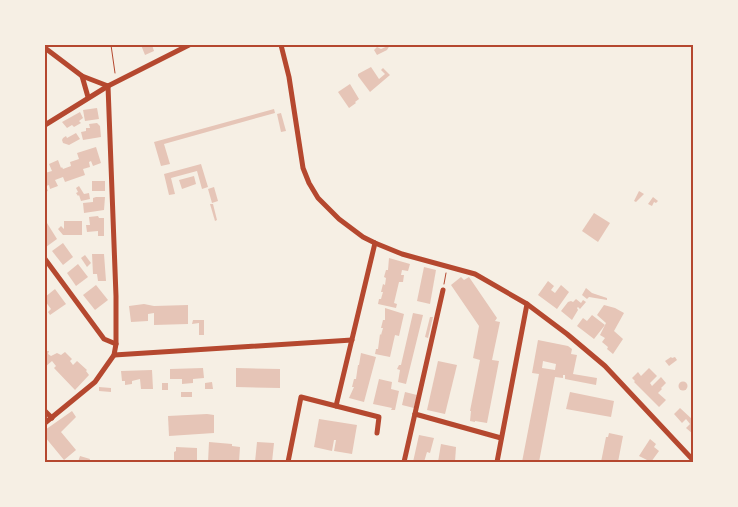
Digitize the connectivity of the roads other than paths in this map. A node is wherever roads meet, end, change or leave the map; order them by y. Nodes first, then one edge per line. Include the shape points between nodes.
1 (189, 45) edge
2 (280, 45) edge
3 (45, 48) edge
4 (82, 76) junction
5 (108, 86) junction
6 (88, 97) junction
7 (45, 125) edge
8 (374, 243) junction
9 (45, 259) edge
10 (443, 290) road end
11 (527, 304) junction
12 (352, 340) junction
13 (116, 344) junction
14 (114, 354) junction
15 (336, 406) junction
16 (45, 410) edge
17 (415, 414) junction
18 (52, 418) junction
19 (45, 423) edge
20 (377, 433) dead end
21 (501, 438) junction
22 (693, 450) edge
23 (688, 454) junction
24 (693, 460) edge
25 (288, 462) edge
26 (404, 462) edge
27 (497, 462) edge

1 - 5 street
2 - 8 street via 289,77 303,168 309,183 318,198 340,219
3 - 4 street
4 - 5 street
4 - 6 street
5 - 6 street
5 - 13 street
6 - 7 street
8 - 11 street via 475,274
8 - 12 street
9 - 13 street via 104,338
10 - 17 street
11 - 21 street
11 - 23 street via 605,366
12 - 14 street
12 - 15 street
13 - 14 street
14 - 18 street via 95,382
15 - 20 street via 379,417
15 - 25 street via 301,397
16 - 18 street
17 - 21 street
17 - 26 street
18 - 19 street
21 - 27 street
22 - 23 street
23 - 24 street

